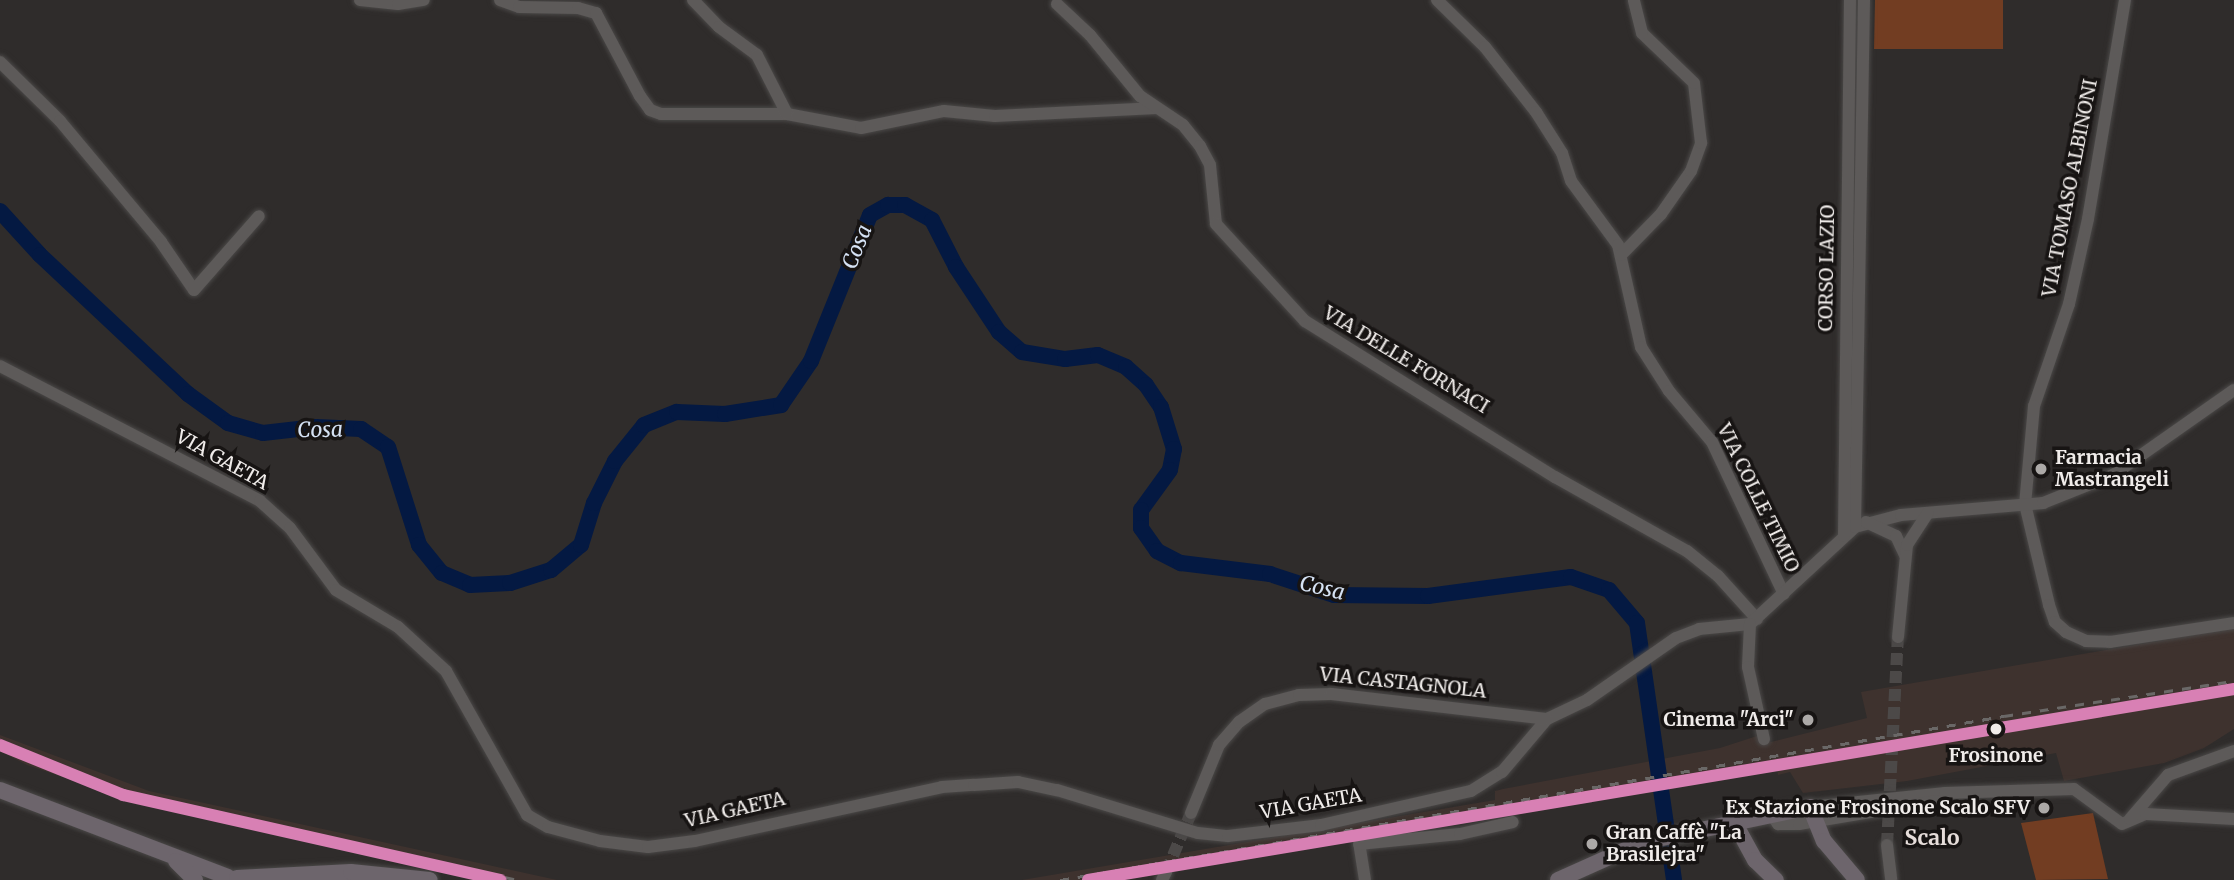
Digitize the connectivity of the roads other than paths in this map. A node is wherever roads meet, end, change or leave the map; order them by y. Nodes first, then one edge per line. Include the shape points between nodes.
1 (360, 0) edge
2 (424, 0) edge
3 (500, 0) edge
4 (693, 0) edge
5 (1437, 0) edge
6 (1634, 0) edge
7 (1850, 0) edge
8 (1864, 0) edge
9 (2125, 0) edge
10 (1057, 4) dead end
11 (0, 62) edge
12 (1161, 108) junction
13 (787, 114) junction
14 (259, 216) dead end
15 (1621, 255) junction
16 (0, 366) edge
17 (2234, 390) edge
18 (1856, 494) junction
19 (2025, 504) junction
20 (1928, 513) junction
21 (1901, 515) junction
22 (1881, 518) junction
23 (1861, 525) junction
24 (1911, 534) junction
25 (1844, 536) junction
26 (1896, 536) junction
27 (1905, 556) junction
28 (1784, 594) junction
29 (1754, 621) junction
30 (2234, 623) edge
31 (1898, 637) tunnel mouth
32 (1547, 719) junction
33 (1764, 739) dead end
34 (2234, 751) edge
35 (2000, 789) junction
36 (0, 790) edge
37 (2144, 802) junction
38 (1191, 813) tunnel mouth
39 (2152, 814) junction
40 (1816, 816) junction
41 (2234, 819) edge
42 (1733, 820) junction
43 (2130, 820) junction
44 (1513, 822) dead end
45 (1888, 845) tunnel mouth
46 (166, 853) junction
47 (290, 878) edge
48 (231, 879) edge
49 (195, 880) edge
50 (430, 880) edge
51 (1365, 880) edge
52 (1558, 880) edge
53 (1776, 880) edge
54 (1857, 880) edge
55 (1891, 880) edge

1 - 2 street via 398,4
3 - 13 street via 519,7 578,8 596,13 640,96 653,111 701,117
4 - 13 street via 719,27 757,55
5 - 15 street, VIA COLLE TIMIO via 1485,47 1535,112 1562,153 1570,181
6 - 15 street via 1642,33 1694,83 1701,143 1691,171 1661,214
7 - 25 street, CORSO LAZIO
8 - 18 street, CORSO LAZIO
9 - 19 street, VIA TOMASO ALBINONI via 2069,304 2034,406
10 - 12 street, VIA DELLE FORNACI via 1090,35 1140,96
11 - 14 street via 60,121 161,242 194,290
12 - 13 street via 995,116 944,111 861,128
12 - 29 street, VIA DELLE FORNACI via 1182,125 1210,165 1216,224 1305,321 1555,477 1687,551
15 - 28 street, VIA COLLE TIMIO via 1641,347 1669,391 1712,442
16 - 32 street, VIA GAETA via 260,501 290,528 336,590 398,627 446,671 527,815 548,827 600,841 648,847 695,841 942,788 1018,782 1198,833 1264,833 1471,790 1502,772
17 - 19 street via 2113,475 2043,503
18 - 22 street via 1868,513
18 - 23 street, CORSO LAZIO
19 - 20 street
19 - 30 street, VIA TOMASO ALBINONI via 2049,605 2066,632 2086,641 2110,642
20 - 21 street
20 - 24 street
21 - 22 street
21 - 24 street
21 - 26 street
22 - 23 street
23 - 25 street
23 - 26 street
24 - 27 street
25 - 28 street
26 - 27 street
27 - 31 street
28 - 29 street
29 - 32 street, VIA GAETA via 1699,629 1676,638 1568,711
29 - 33 street via 1748,667
32 - 38 street, VIA CASTAGNOLA via 1331,694 1300,695 1265,704 1238,722 1219,745
34 - 37 street via 2176,771
35 - 40 street
35 - 40 street
35 - 43 street via 2074,789 2122,824
36 - 46 main road
37 - 39 street
37 - 43 street
39 - 41 street
39 - 43 street
40 - 42 main road via 1770,813
40 - 54 main road via 1831,850
42 - 52 main road via 1643,842
42 - 53 main road via 1755,860
44 - 51 street via 1460,834 1359,845
45 - 55 street
46 - 48 main road
46 - 49 main road
47 - 48 main road
47 - 50 main road via 351,872

